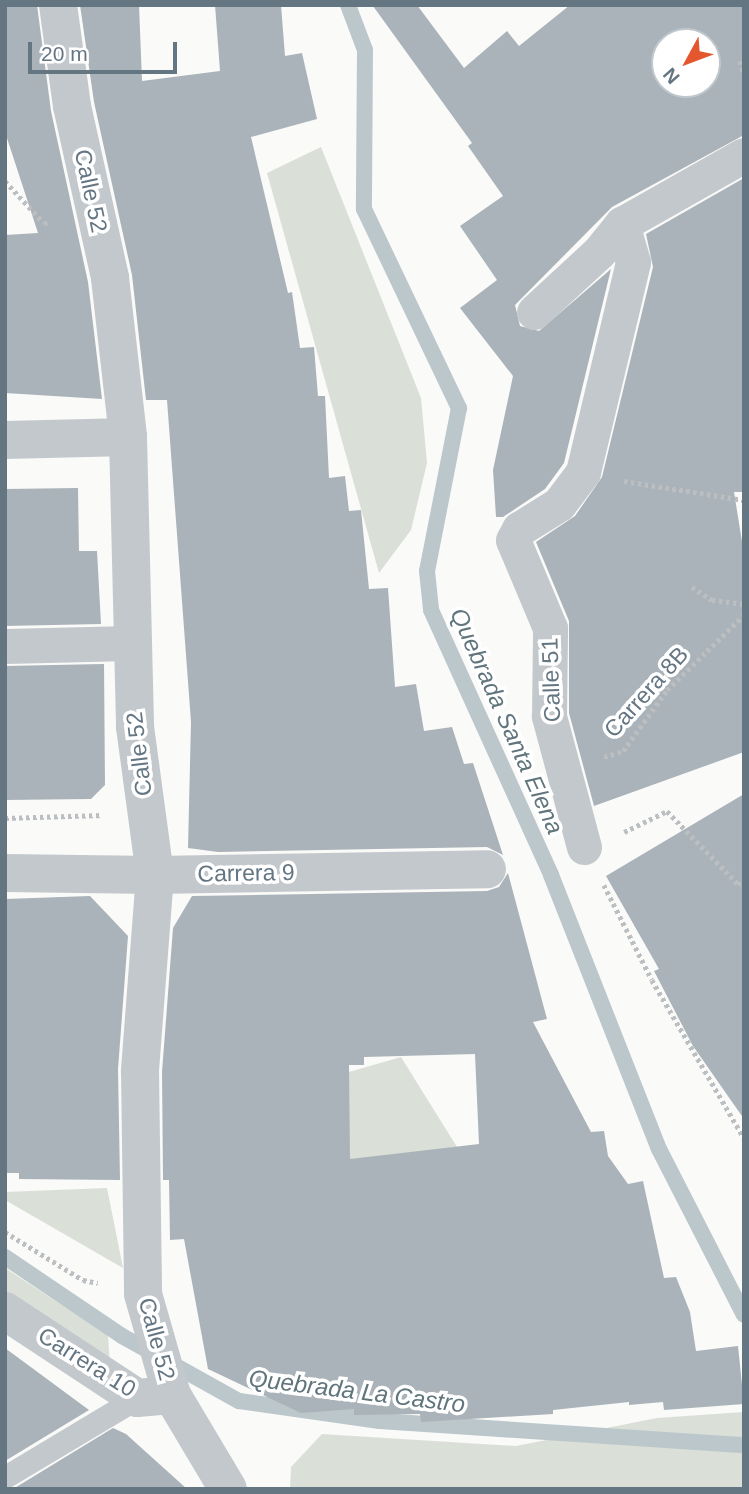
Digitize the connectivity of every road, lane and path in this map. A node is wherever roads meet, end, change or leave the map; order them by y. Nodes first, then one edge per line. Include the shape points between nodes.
1 (58, 5) edge
2 (740, 61) dead end
3 (744, 74) edge
4 (744, 155) edge
5 (622, 224) junction
6 (534, 312) dead end
7 (128, 437) junction
8 (5, 440) edge
9 (583, 472) junction
10 (744, 500) edge
11 (692, 587) dead end
12 (744, 604) edge
13 (744, 615) edge
14 (130, 643) junction
15 (5, 646) edge
16 (562, 773) junction
17 (667, 811) dead end
18 (584, 847) joint
19 (486, 869) dead end
20 (5, 873) edge
21 (155, 875) junction
22 (744, 884) edge
23 (744, 1138) edge
24 (5, 1232) edge
25 (143, 1294) junction
26 (5, 1311) edge
27 (155, 1396) junction
28 (5, 1477) edge
29 (228, 1489) edge

1 - 7 street, Calle 52 via 72,106 110,278
2 - 3 path
4 - 5 street
5 - 6 street via 599,252
5 - 9 street, Calle 51 via 633,262
7 - 8 street
7 - 14 street, Calle 52
9 - 10 path via 679,493
9 - 16 street, Calle 51 via 559,504 519,530 513,540 550,628 550,716
11 - 12 path via 712,600
13 - 16 path, Carrera 8B via 667,690 623,751
14 - 15 street
14 - 21 street, Calle 52 via 135,727
16 - 18 street, Calle 51
17 - 22 path via 738,884
18 - 23 path via 652,980
19 - 21 street, Carrera 9
20 - 21 street, Carrera 9
21 - 25 street, Calle 52 via 140,1071
24 - 25 path via 83,1279
25 - 27 street, Calle 52
26 - 27 street, Carrera 10
27 - 28 lane
27 - 29 street, Calle 52

